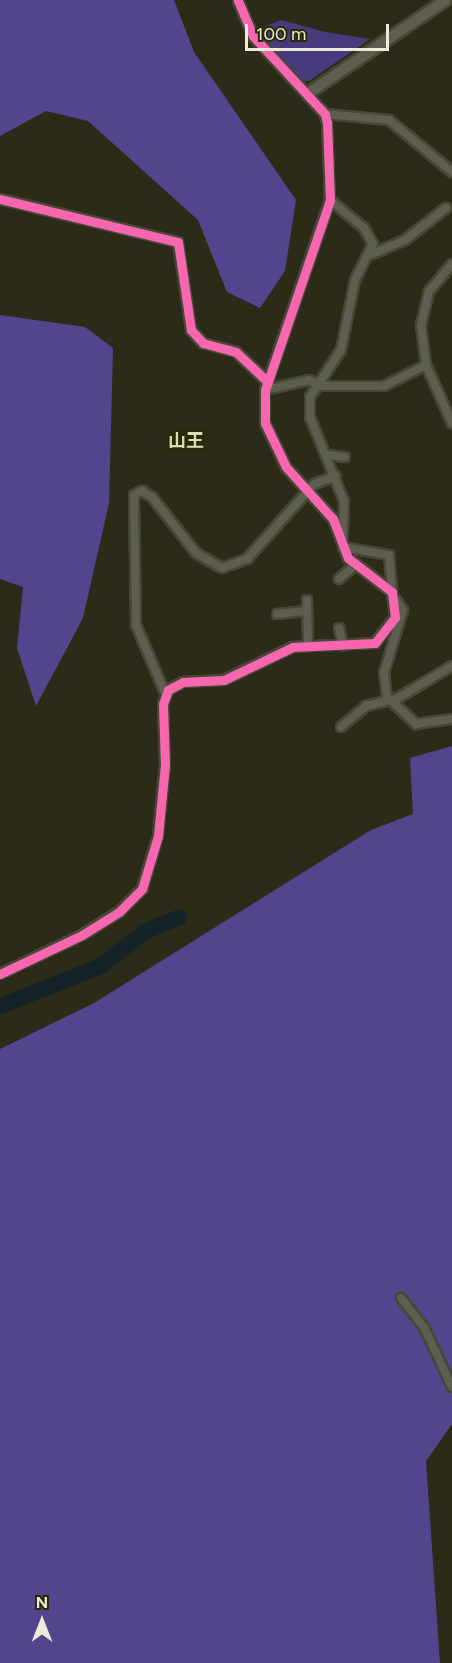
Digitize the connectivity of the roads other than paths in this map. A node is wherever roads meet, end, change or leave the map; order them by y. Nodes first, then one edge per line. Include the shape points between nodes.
1 (238, 0) edge
2 (442, 1) edge
3 (307, 94) junction
4 (325, 114) junction
5 (452, 172) edge
6 (0, 199) edge
7 (330, 200) junction
8 (446, 208) dead end
9 (372, 254) junction
10 (452, 264) edge
11 (426, 365) junction
12 (318, 383) junction
13 (267, 386) junction
14 (452, 423) edge
15 (328, 455) junction
16 (345, 457) dead end
17 (336, 477) junction
18 (310, 492) junction
19 (342, 544) junction
20 (355, 565) junction
21 (339, 579) dead end
22 (394, 596) junction
23 (307, 600) dead end
24 (305, 611) junction
25 (277, 614) dead end
26 (339, 628) dead end
27 (308, 645) junction
28 (343, 646) junction
29 (452, 666) edge
30 (165, 693) junction
31 (390, 701) junction
32 (452, 720) edge
33 (342, 727) dead end
34 (0, 974) edge
35 (401, 1298) dead end
36 (452, 1387) edge

1 - 3 street via 258,43
2 - 3 street
3 - 4 street
4 - 5 street via 389,120
4 - 7 street
6 - 13 street via 178,242 191,330 203,343 236,352
7 - 9 street via 370,235
7 - 13 street
8 - 9 street via 405,240
9 - 12 street via 355,280 342,350
10 - 11 street via 424,306
11 - 12 street via 384,386
11 - 14 street
12 - 13 street
12 - 15 street via 310,397 310,417
13 - 18 street via 263,413 274,444
15 - 16 street
15 - 17 street
17 - 18 street via 314,484
17 - 19 street via 345,507
18 - 19 street via 333,519
18 - 30 street via 273,525 247,560 222,568 196,553 152,497 142,491 134,495 139,547 136,625
19 - 20 street
19 - 22 street via 389,555
20 - 21 street
20 - 22 street
22 - 28 street via 395,618 384,636 375,643
22 - 31 street via 402,610 383,683
23 - 24 street
24 - 25 street
24 - 27 street
26 - 28 street
27 - 28 street
27 - 30 street via 224,680 183,682
29 - 31 street
30 - 34 street via 164,792 158,836 142,889 119,912 82,935
31 - 32 street via 416,724
31 - 33 street via 366,706
35 - 36 street via 424,1327

